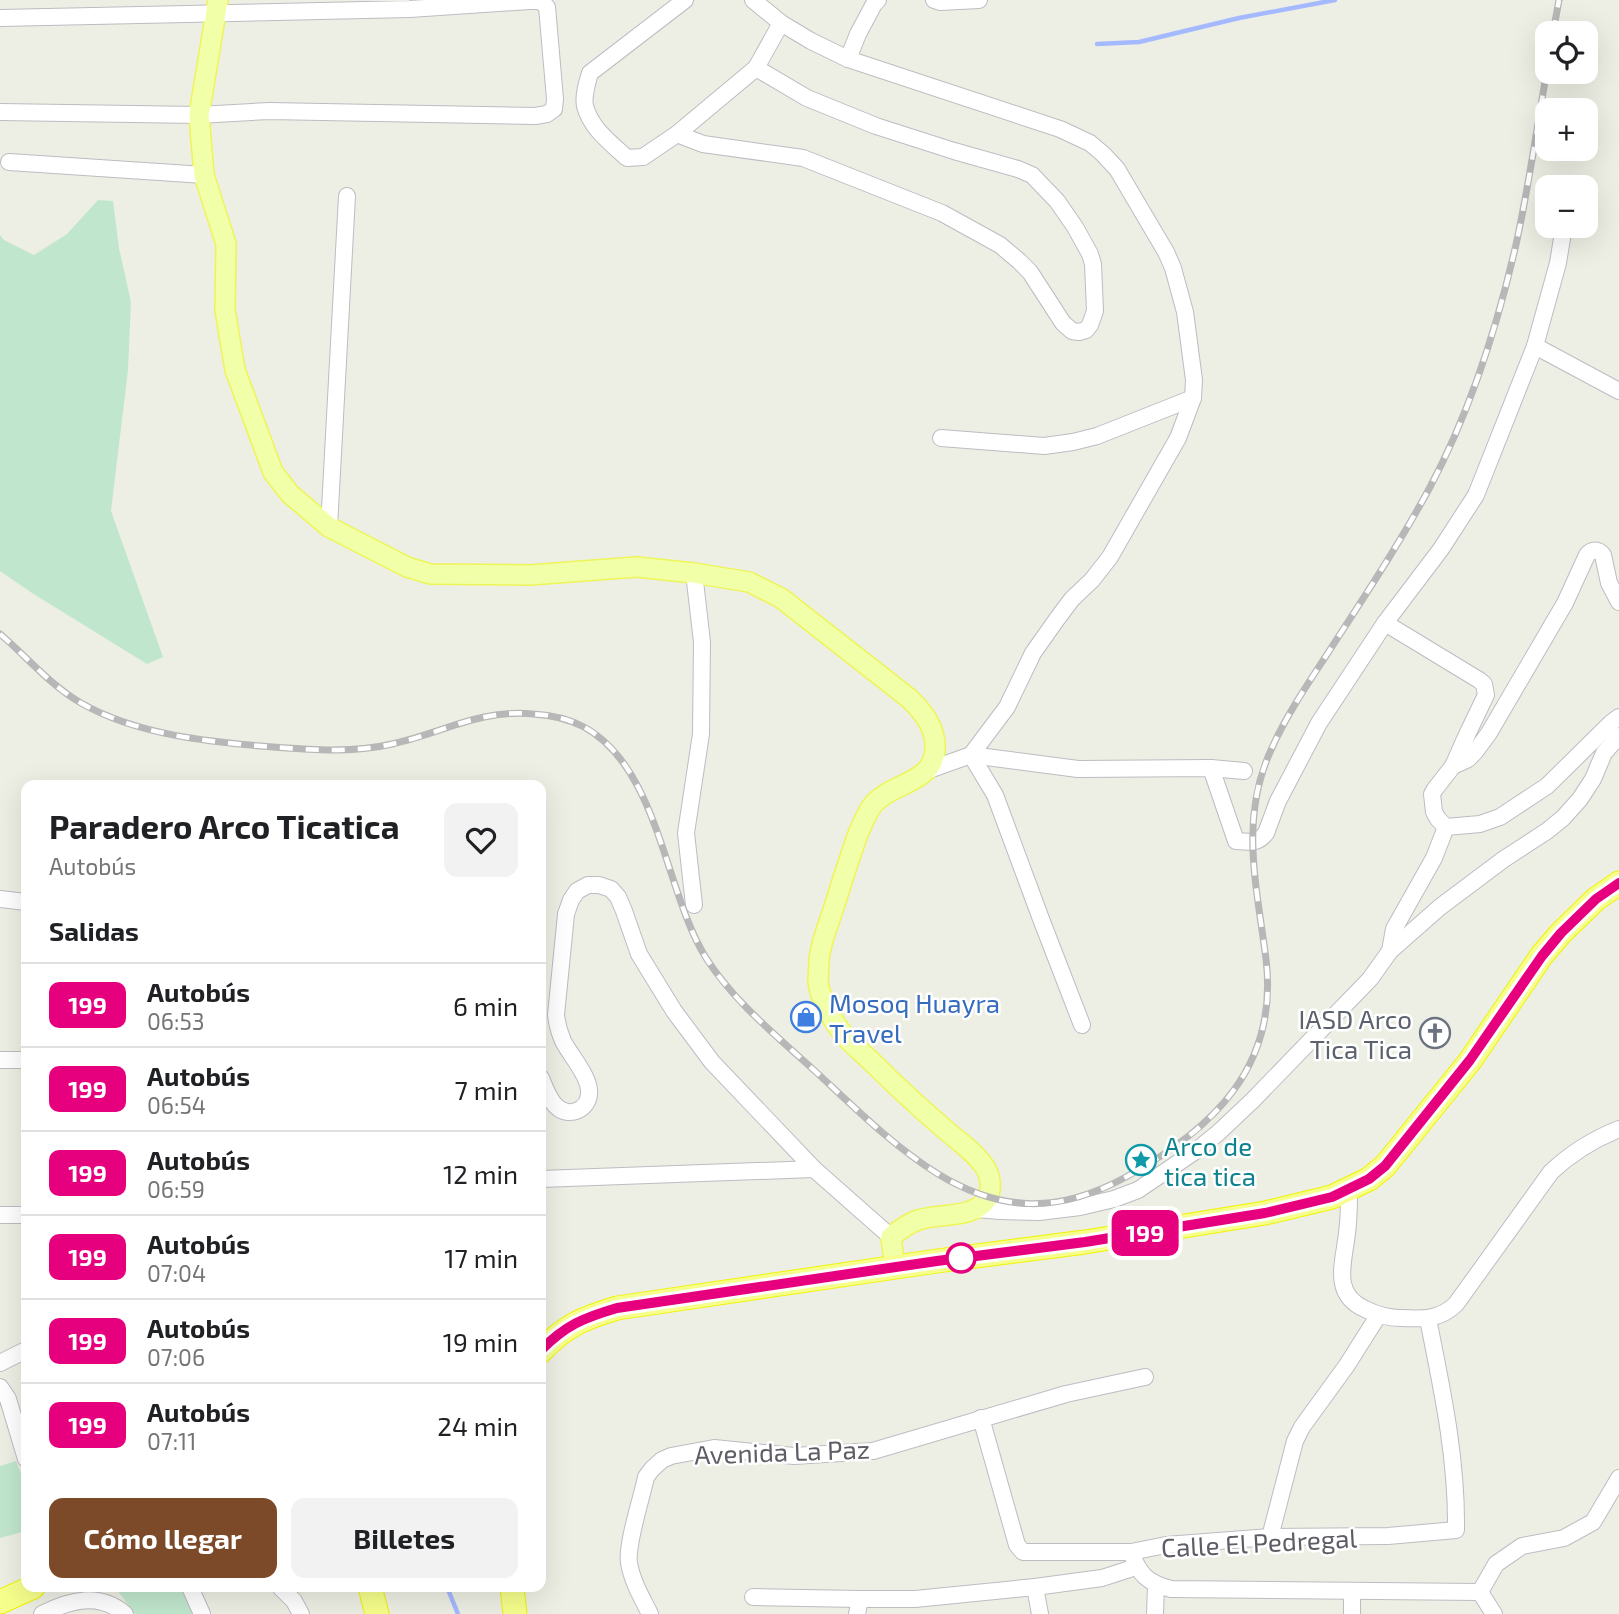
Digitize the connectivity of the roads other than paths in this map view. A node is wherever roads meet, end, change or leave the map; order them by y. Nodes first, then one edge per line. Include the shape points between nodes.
1 (685, 0) edge
2 (753, 0) edge
3 (878, 0) edge
4 (934, 0) edge
5 (979, 0) edge
6 (217, 7) edge
7 (0, 18) edge
8 (781, 23) junction
9 (848, 59) junction
10 (756, 68) junction
11 (0, 112) edge
12 (199, 115) junction
13 (677, 134) junction
14 (9, 162) dead end
15 (204, 175) junction
16 (347, 196) dead end
17 (1562, 238) edge
18 (1535, 346) junction
19 (1619, 391) edge
20 (1194, 398) junction
21 (940, 438) dead end
22 (329, 527) junction
23 (694, 573) junction
24 (1619, 601) edge
25 (1385, 623) junction
26 (1619, 717) edge
27 (1619, 736) edge
28 (971, 755) junction
29 (1453, 766) junction
30 (1211, 768) junction
31 (929, 770) junction
32 (1244, 771) dead end
33 (1446, 827) junction
34 (1619, 883) edge
35 (0, 899) edge
36 (21, 901) edge
37 (694, 905) dead end
38 (1390, 951) junction
39 (1082, 1025) dead end
40 (0, 1060) edge
41 (21, 1060) edge
42 (546, 1088) edge
43 (1619, 1129) edge
44 (814, 1169) junction
45 (546, 1178) edge
46 (1349, 1190) junction
47 (977, 1209) junction
48 (0, 1215) edge
49 (21, 1215) edge
50 (891, 1237) junction
51 (895, 1268) junction
52 (1378, 1316) junction
53 (1428, 1319) junction
54 (546, 1346) edge
55 (21, 1352) edge
56 (0, 1363) edge
57 (1145, 1377) dead end
58 (0, 1387) edge
59 (981, 1418) junction
60 (21, 1442) edge
61 (1619, 1478) edge
62 (1270, 1537) junction
63 (1134, 1560) junction
64 (1156, 1585) junction
65 (1035, 1587) junction
66 (1352, 1591) junction
67 (22, 1592) edge
68 (192, 1592) edge
69 (285, 1592) edge
70 (371, 1592) edge
71 (513, 1592) edge
72 (1480, 1592) junction
73 (77, 1593) edge
74 (753, 1597) dead end
75 (0, 1602) edge
76 (858, 1606) edge
77 (42, 1614) edge
78 (125, 1614) edge
79 (202, 1614) edge
80 (301, 1614) edge
81 (377, 1614) edge
82 (515, 1614) edge
83 (650, 1614) edge
84 (1040, 1614) edge
85 (1155, 1614) edge
86 (1352, 1614) edge
87 (1494, 1614) edge

1 - 13 street via 590,73 586,88 585,106 598,132 627,158 643,157
2 - 8 street
3 - 9 street
4 - 5 street
6 - 7 street
6 - 12 main road
6 - 12 street via 410,9 540,2 547,7 554,109 535,116 269,111
8 - 9 street
8 - 10 street
9 - 20 street via 1060,129 1103,154 1117,169 1173,268 1188,330
10 - 13 street
10 - 13 street via 807,98 876,126 1032,175 1057,201 1090,254 1095,310 1090,325 1072,331 1019,261 1000,244 942,213 803,158 703,144
11 - 12 street
12 - 15 main road
14 - 15 street
15 - 22 main road via 226,244 225,310 235,370 273,472 290,494
16 - 22 street
17 - 18 street
18 - 19 street
18 - 25 street via 1476,495
20 - 21 street via 1073,442 1044,446
20 - 28 street via 1178,438 1110,557 1057,619 1007,707
22 - 23 main road via 407,568 430,574 530,575 636,567
23 - 31 main road via 749,582 781,598 910,699 935,735 935,757
23 - 37 street via 702,642 701,734 686,833
24 - 29 street via 1603,555 1590,551 1489,733 1468,759
25 - 29 street via 1484,684 1486,695
25 - 30 street via 1319,723 1261,839 1236,841
26 - 33 street via 1547,786 1500,817
27 - 38 street via 1563,818 1440,907
28 - 30 street via 1078,769
28 - 31 street
28 - 39 street via 995,795
29 - 33 street via 1432,799 1437,820
30 - 32 street
31 - 47 main road via 886,792 867,814 820,954 818,984 842,1033 982,1163 991,1185
33 - 38 street via 1394,929
34 - 46 highway via 1561,933 1470,1060 1385,1166
35 - 36 street
38 - 47 street via 1370,979 1236,1116 1144,1186 1114,1199 1061,1210
40 - 41 street
42 - 44 street via 565,1112 580,1110 589,1098 590,1089 563,1041 556,1015 570,900 588,885 599,885 618,897 639,954 712,1062
43 - 53 street via 1550,1172 1456,1304
44 - 45 street
44 - 50 street
46 - 51 highway via 1314,1203 1205,1224
46 - 52 street via 1342,1283 1353,1304
47 - 50 main road via 917,1220
48 - 49 street
50 - 51 main road
51 - 54 highway via 617,1308 585,1317
52 - 53 street
52 - 62 street via 1301,1427
53 - 62 street, Calle El Pedregal via 1452,1456 1456,1530
55 - 56 street
57 - 59 street, Avenida La Paz
58 - 60 street
59 - 63 street via 1017,1545 1023,1552
59 - 83 street, Avenida La Paz via 873,1451 794,1456 715,1448 662,1460 646,1477 629,1549 634,1580
61 - 72 street via 1593,1522 1564,1538 1522,1546 1496,1564
62 - 63 street, Calle El Pedregal via 1166,1545
63 - 64 street, Calle El Pedregal
63 - 65 street via 1102,1578
64 - 66 street, Calle El Pedregal via 1187,1590
64 - 85 street
65 - 76 street
65 - 84 street
66 - 72 street, Calle El Pedregal
66 - 86 street
67 - 75 highway
68 - 79 street
69 - 80 street
70 - 81 highway
71 - 82 highway
72 - 87 street
73 - 77 street
73 - 78 street via 114,1605
74 - 76 street

